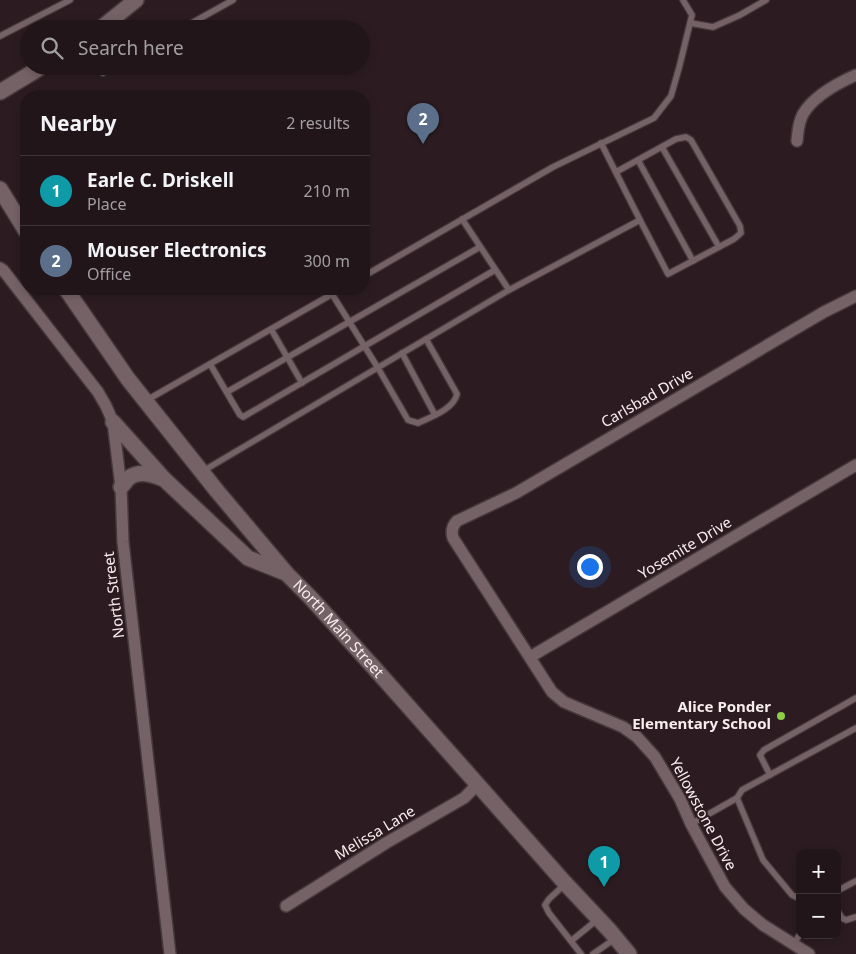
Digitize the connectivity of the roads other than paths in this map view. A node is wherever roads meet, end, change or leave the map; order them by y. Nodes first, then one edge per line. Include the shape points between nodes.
1 (70, 0) edge
2 (136, 0) edge
3 (233, 0) edge
4 (683, 0) edge
5 (766, 0) edge
6 (225, 2) edge
7 (31, 20) edge
8 (111, 20) edge
9 (196, 20) edge
10 (690, 23) junction
11 (20, 26) edge
12 (0, 36) edge
13 (28, 75) edge
14 (856, 75) edge
15 (0, 92) edge
16 (797, 141) dead end
17 (601, 143) junction
18 (662, 147) junction
19 (638, 160) junction
20 (616, 172) junction
21 (0, 189) edge
22 (462, 220) junction
23 (640, 220) junction
24 (20, 221) edge
25 (480, 247) junction
26 (719, 247) junction
27 (693, 261) junction
28 (0, 268) edge
29 (495, 270) junction
30 (370, 273) edge
31 (509, 290) junction
32 (20, 292) edge
33 (22, 295) edge
34 (70, 295) edge
35 (330, 295) edge
36 (333, 295) edge
37 (856, 296) edge
38 (349, 322) junction
39 (272, 329) junction
40 (426, 339) junction
41 (364, 347) junction
42 (402, 354) junction
43 (288, 357) junction
44 (210, 364) junction
45 (378, 368) junction
46 (302, 383) junction
47 (227, 392) junction
48 (145, 401) junction
49 (435, 415) junction
50 (113, 422) junction
51 (856, 465) edge
52 (202, 472) junction
53 (164, 479) junction
54 (121, 487) junction
55 (453, 525) joint
56 (287, 574) junction
57 (530, 658) junction
58 (856, 698) edge
59 (856, 728) edge
60 (770, 775) junction
61 (478, 784) junction
62 (737, 798) junction
63 (691, 824) junction
64 (856, 881) edge
65 (566, 883) junction
66 (841, 889) edge
67 (796, 897) edge
68 (286, 906) dead end
69 (841, 916) edge
70 (856, 917) edge
71 (599, 918) junction
72 (616, 938) junction
73 (796, 939) edge
74 (797, 939) edge
75 (571, 941) junction
76 (170, 954) edge
77 (581, 954) edge
78 (593, 954) edge
79 (629, 954) edge
80 (809, 954) edge

1 - 7 lane
2 - 8 main road
3 - 6 lane
4 - 10 lane via 692,15
5 - 10 lane via 713,27
6 - 9 lane
10 - 17 lane via 671,96 654,118
11 - 12 lane
13 - 15 main road
14 - 16 street via 809,105 798,127
17 - 20 lane
17 - 22 lane
18 - 19 lane
18 - 26 lane
18 - 26 lane via 676,139 686,137 691,140 740,226 741,233
19 - 20 lane
19 - 27 lane
20 - 23 lane
21 - 24 main road
22 - 25 lane
22 - 30 lane
23 - 27 lane via 668,274
23 - 31 lane
25 - 29 lane
25 - 38 lane
26 - 27 lane
28 - 32 street, North Street
29 - 31 lane
29 - 41 lane
31 - 40 lane
33 - 50 street, North Street via 98,392
34 - 48 main road, North Main Street
35 - 39 lane
36 - 38 lane
37 - 55 street, Carlsbad Drive via 516,493
38 - 41 lane
38 - 43 lane
39 - 43 lane
39 - 44 lane
40 - 42 lane
40 - 49 lane via 458,394 456,400
41 - 45 lane
41 - 46 lane
42 - 45 lane
42 - 49 lane
43 - 46 lane
43 - 47 lane
44 - 47 lane
44 - 48 lane
45 - 49 lane via 408,420 418,423
45 - 52 lane
46 - 47 lane via 243,416
48 - 52 main road, North Main Street
50 - 53 main road
50 - 54 street, North Street
51 - 57 street, Yosemite Drive
52 - 56 main road, North Main Street
53 - 54 main road via 140,474 131,477
53 - 56 main road via 248,558
54 - 76 street, North Street via 123,542
55 - 57 street, Yellowstone Drive via 453,538
56 - 61 main road, North Main Street
57 - 63 street, Yellowstone Drive via 552,692 564,702 623,727 637,737 655,757
58 - 60 lane via 764,750 760,755
59 - 60 lane
60 - 62 lane via 742,790
61 - 65 main road, North Main Street
61 - 68 street, Melissa Lane via 464,798
62 - 63 lane
62 - 67 lane via 763,860
63 - 73 street, Yellowstone Drive via 725,887 744,909 763,925
64 - 66 lane
65 - 71 main road, North Main Street
65 - 75 lane via 545,906
69 - 70 lane via 846,920
71 - 72 main road, North Main Street
71 - 75 lane
72 - 78 lane
72 - 79 main road, North Main Street
74 - 80 street, Yellowstone Drive
75 - 77 lane

